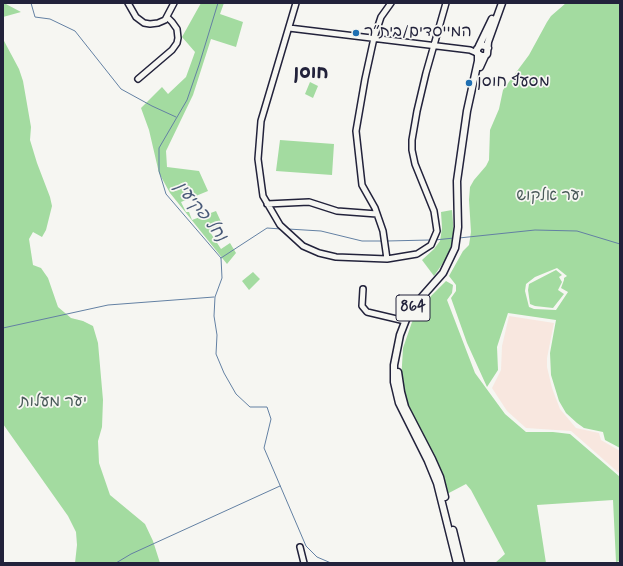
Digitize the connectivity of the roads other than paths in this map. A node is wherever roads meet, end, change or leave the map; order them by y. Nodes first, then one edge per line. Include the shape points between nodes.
1 (128, 3) edge
2 (174, 3) edge
3 (296, 3) edge
4 (391, 3) edge
5 (446, 3) edge
6 (501, 3) edge
7 (167, 17) junction
8 (289, 28) junction
9 (374, 38) junction
10 (434, 46) junction
11 (488, 48) junction
12 (478, 50) junction
13 (485, 56) junction
14 (138, 79) dead end
15 (267, 204) junction
16 (377, 214) junction
17 (387, 259) junction
18 (363, 289) dead end
19 (405, 321) junction
20 (300, 547) dead end
21 (304, 563) edge
22 (457, 563) edge
23 (461, 563) edge

1 - 7 street via 136,17 144,23 158,23
2 - 7 street
3 - 8 street
4 - 9 street via 381,17
5 - 10 street
6 - 11 main road, 864
6 - 12 main road, 864
7 - 14 street via 177,29 177,43
8 - 9 street
8 - 15 street via 261,121 258,159 263,196
9 - 10 street
9 - 16 street via 356,131 362,184
10 - 12 street
10 - 17 street via 417,111 412,150 434,211 437,231 431,245 417,254
11 - 12 main road via 485,46
11 - 13 main road
12 - 13 main road via 481,56
12 - 19 main road, 864 via 457,181 458,227 455,248 443,273 413,307
13 - 23 main road, 864 via 480,65 469,118 460,189 461,228 458,247 444,278 419,305 409,321 402,342 398,368 405,407 440,477
15 - 16 street via 309,202 337,211
15 - 17 street via 280,225 303,246 336,257
16 - 17 street via 383,231
18 - 19 street via 362,306 367,312
19 - 22 main road, 864 via 395,356 395,389 405,418 437,483
20 - 21 street

